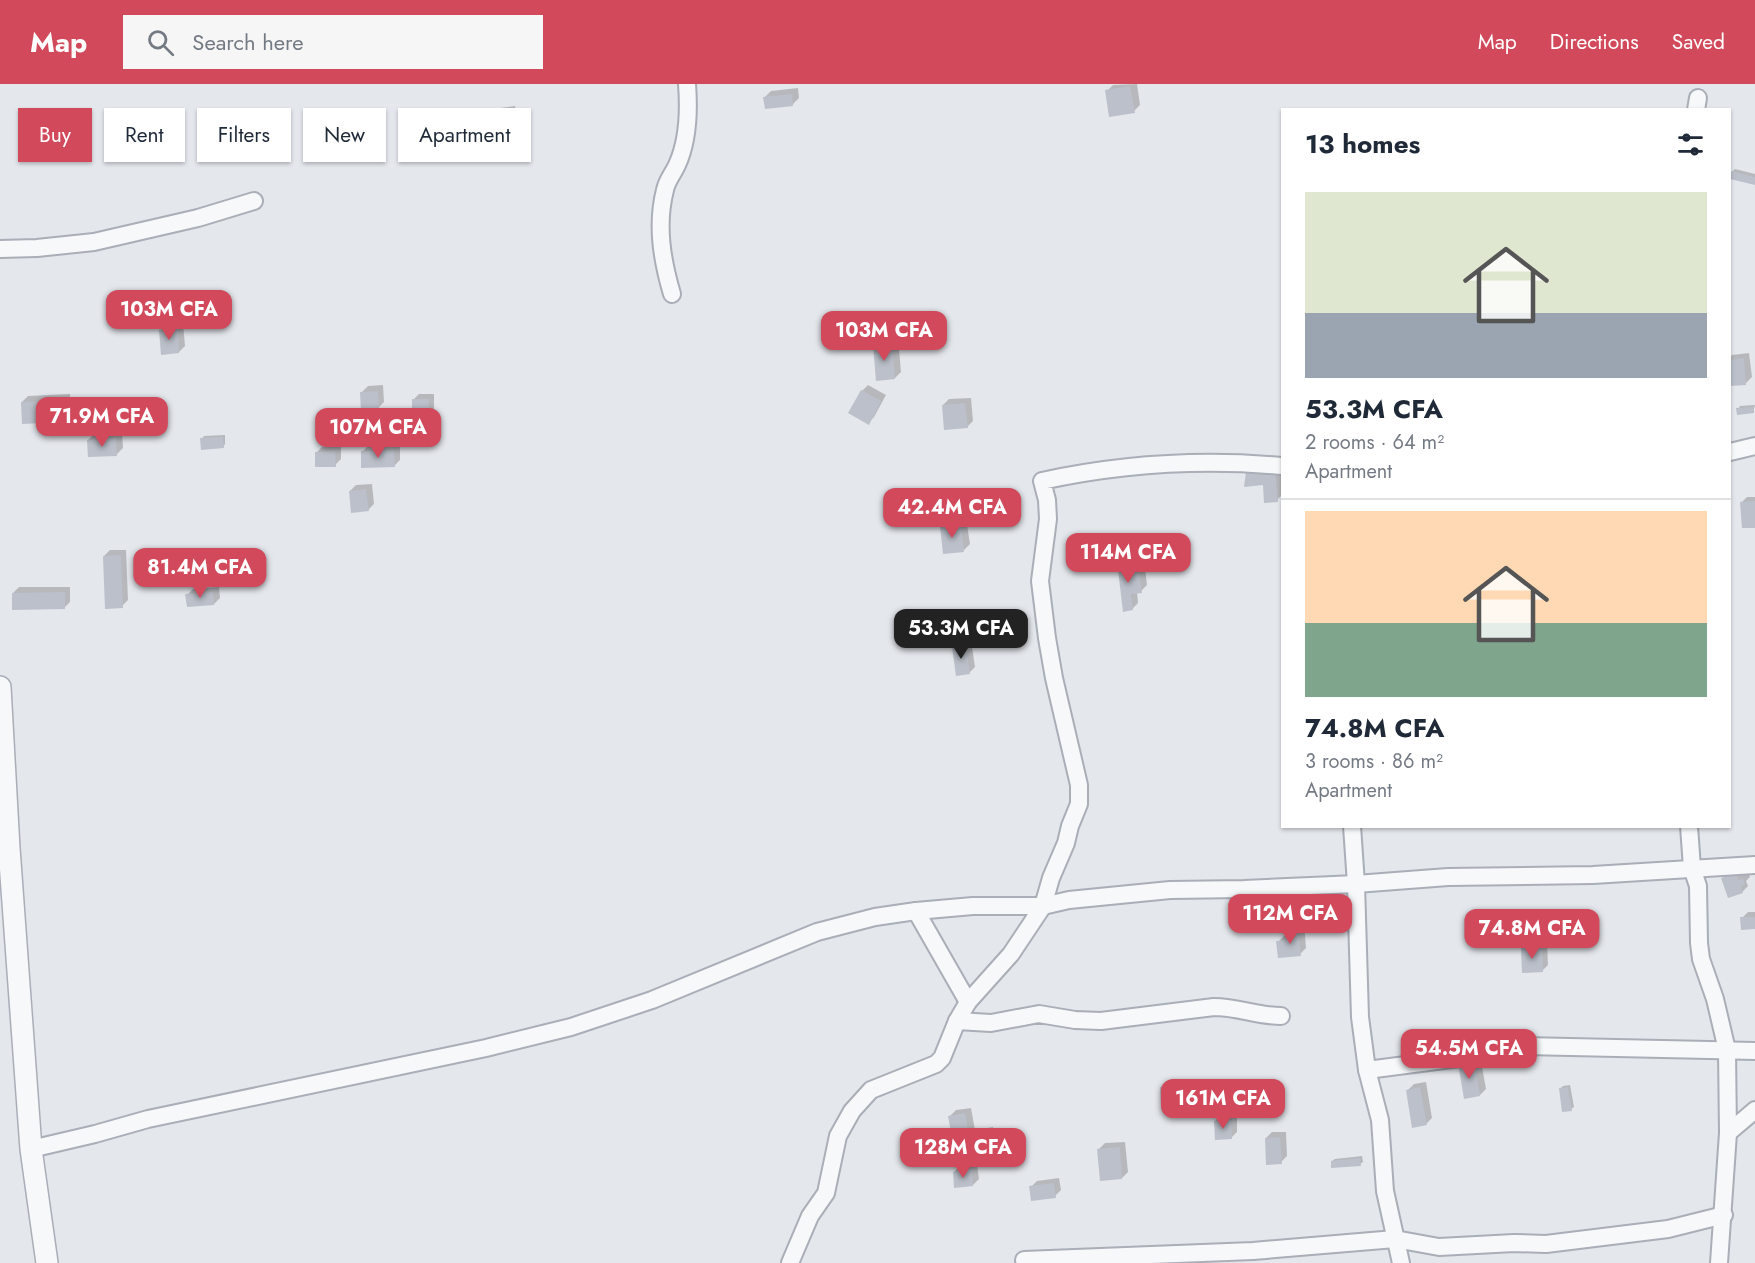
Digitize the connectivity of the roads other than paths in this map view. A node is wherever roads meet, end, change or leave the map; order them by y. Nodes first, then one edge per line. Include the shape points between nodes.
1 (687, 84) edge
2 (254, 201) dead end
3 (0, 249) edge
4 (672, 294) dead end
5 (1755, 446) edge
6 (1731, 452) edge
7 (1281, 466) edge
8 (0, 687) edge
9 (1352, 828) edge
10 (1689, 828) edge
11 (5, 848) edge
12 (1755, 865) edge
13 (1692, 868) junction
14 (1356, 884) junction
15 (1043, 906) junction
16 (916, 910) junction
17 (968, 1002) junction
18 (1281, 1016) dead end
19 (957, 1022) junction
20 (1727, 1050) junction
21 (1755, 1051) edge
22 (1367, 1070) junction
23 (1755, 1110) edge
24 (1728, 1133) junction
25 (31, 1149) junction
26 (1724, 1215) junction
27 (1395, 1239) junction
28 (1024, 1260) dead end
29 (47, 1263) edge
30 (790, 1263) edge
31 (1401, 1263) edge
32 (1719, 1263) edge

1 - 4 street via 686,135 664,191 660,227
2 - 3 street via 94,242
5 - 6 street
7 - 15 street via 1145,466 1042,481 1048,519 1040,581 1047,638 1079,785 1079,804
8 - 11 street
9 - 14 street
10 - 13 street
11 - 25 street
12 - 13 street
13 - 14 street via 1593,875 1448,876
13 - 20 street via 1698,886 1701,959
14 - 15 street via 1170,890
14 - 22 street via 1360,1017
15 - 16 street
15 - 17 street via 1011,954
16 - 17 street
16 - 25 street via 817,932 652,1000 571,1027 475,1051 148,1119
17 - 19 street
18 - 19 street via 1214,1007 1101,1021 1039,1014 991,1023
19 - 30 street via 936,1064 871,1090 852,1111 838,1136 826,1193 810,1216
20 - 21 street
20 - 22 street via 1522,1046
20 - 24 street
22 - 27 street via 1380,1120 1385,1191
23 - 24 street
24 - 26 street
25 - 29 street
26 - 27 street via 1668,1228 1546,1244 1439,1247
26 - 32 street
27 - 28 street via 1253,1251
27 - 31 street

